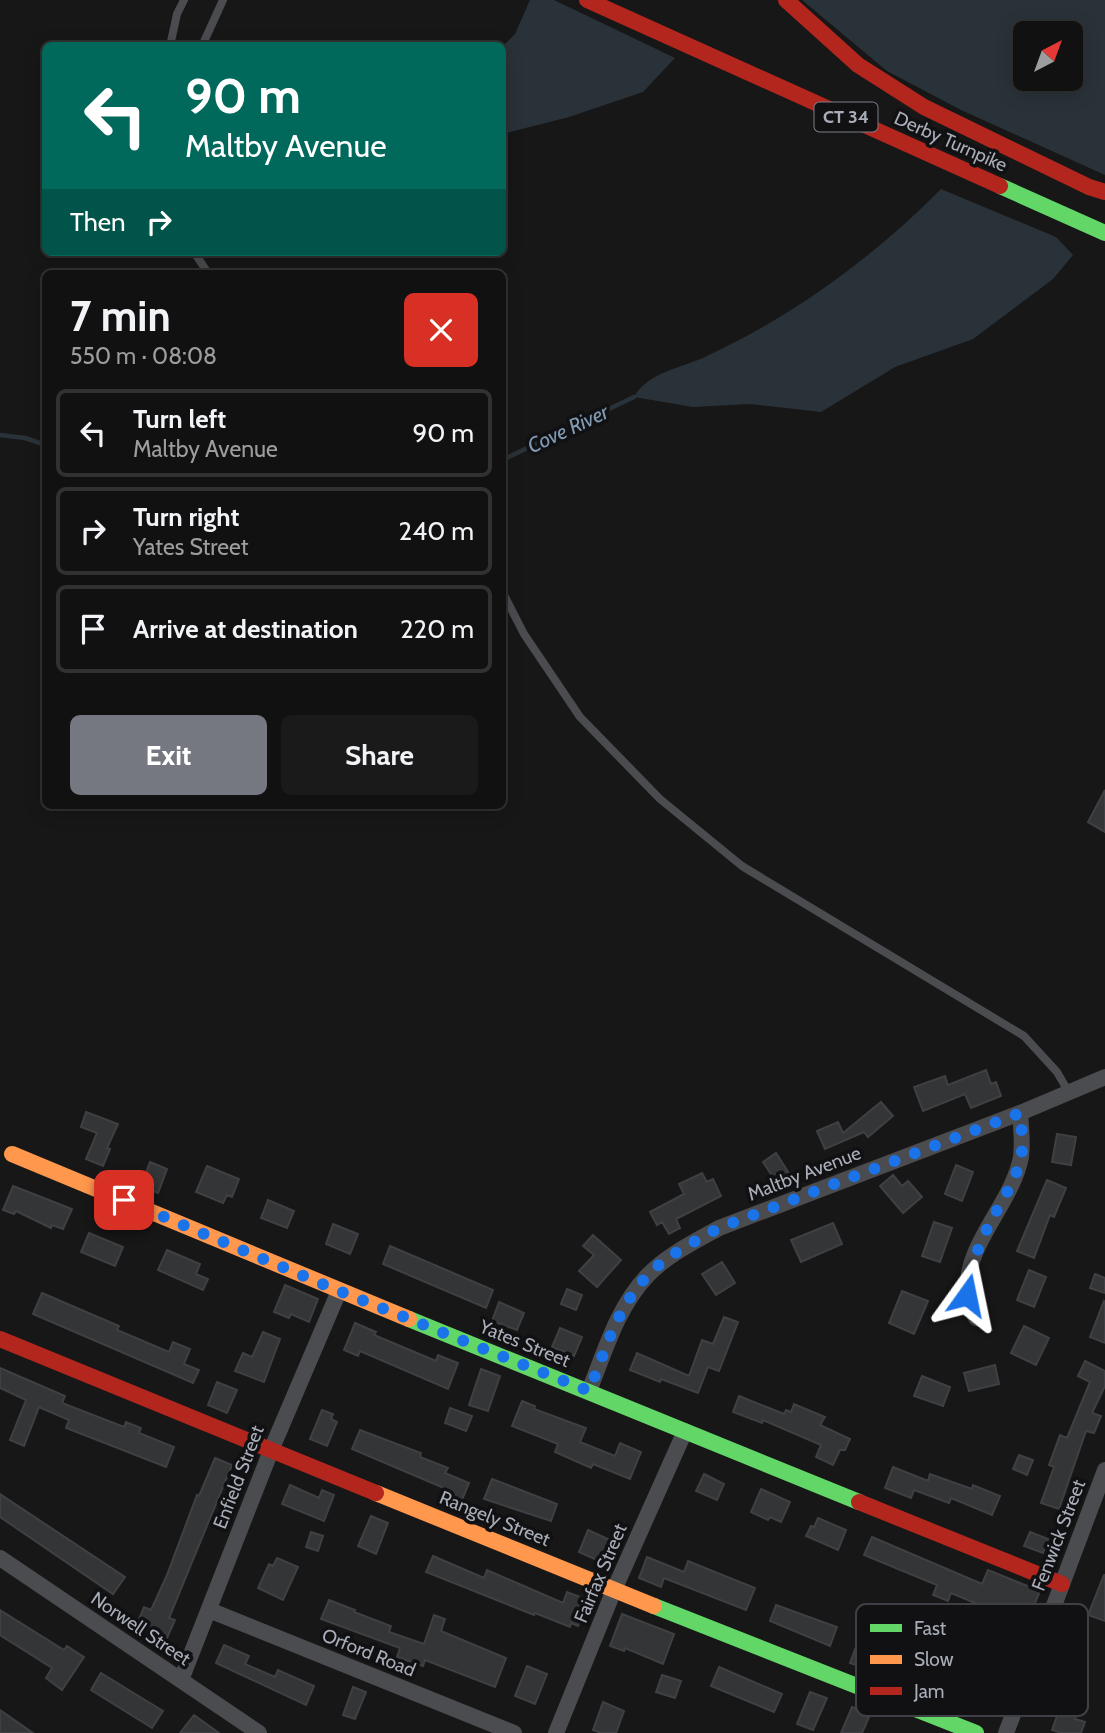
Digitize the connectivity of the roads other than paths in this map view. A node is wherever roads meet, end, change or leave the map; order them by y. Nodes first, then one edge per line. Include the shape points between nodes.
1 (184, 0) edge
2 (223, 0) edge
3 (587, 0) edge
4 (786, 0) edge
5 (171, 42) edge
6 (204, 42) edge
7 (1105, 192) edge
8 (1105, 233) edge
9 (506, 599) edge
10 (1105, 1077) edge
11 (1068, 1091) junction
12 (1020, 1113) junction
13 (12, 1154) dead end
14 (339, 1291) junction
15 (976, 1318) dead end
16 (0, 1339) edge
17 (589, 1391) junction
18 (685, 1431) junction
19 (272, 1448) junction
20 (1105, 1470) edge
21 (0, 1558) edge
22 (1062, 1584) junction
23 (614, 1590) junction
24 (1054, 1604) edge
25 (209, 1610) junction
26 (181, 1680) junction
27 (856, 1686) edge
28 (933, 1716) edge
29 (1012, 1716) edge
30 (258, 1733) edge
31 (514, 1733) edge
32 (556, 1733) edge
33 (976, 1733) edge
34 (1006, 1733) edge

1 - 5 lane
2 - 6 lane
3 - 8 main road, Derby Turnpike / CT 34
4 - 7 main road, Derby Turnpike / CT 34 via 858,65 925,107
9 - 11 lane via 580,717 660,799 742,866 1024,1036
10 - 11 street, Maltby Avenue
11 - 12 street, Maltby Avenue
12 - 15 street via 1021,1158 970,1270 967,1295
12 - 17 street, Maltby Avenue via 719,1228 691,1243 662,1263 631,1295
13 - 14 main road, Yates Street
14 - 17 main road, Yates Street
14 - 19 street, Enfield Street
16 - 19 main road, Rangely Street
17 - 18 main road, Yates Street
18 - 22 main road, Yates Street
18 - 23 street, Fairfax Street
19 - 23 main road, Rangely Street
19 - 25 street, Enfield Street
20 - 22 street, Fenwick Street
21 - 26 street, Norwell Street
22 - 24 street, Fenwick Street
23 - 27 main road, Rangely Street
23 - 32 street, Fairfax Street
25 - 26 street, Enfield Street
25 - 31 street, Orford Road
26 - 30 street, Norwell Street
28 - 33 main road, Rangely Street
29 - 34 street, Fenwick Street

